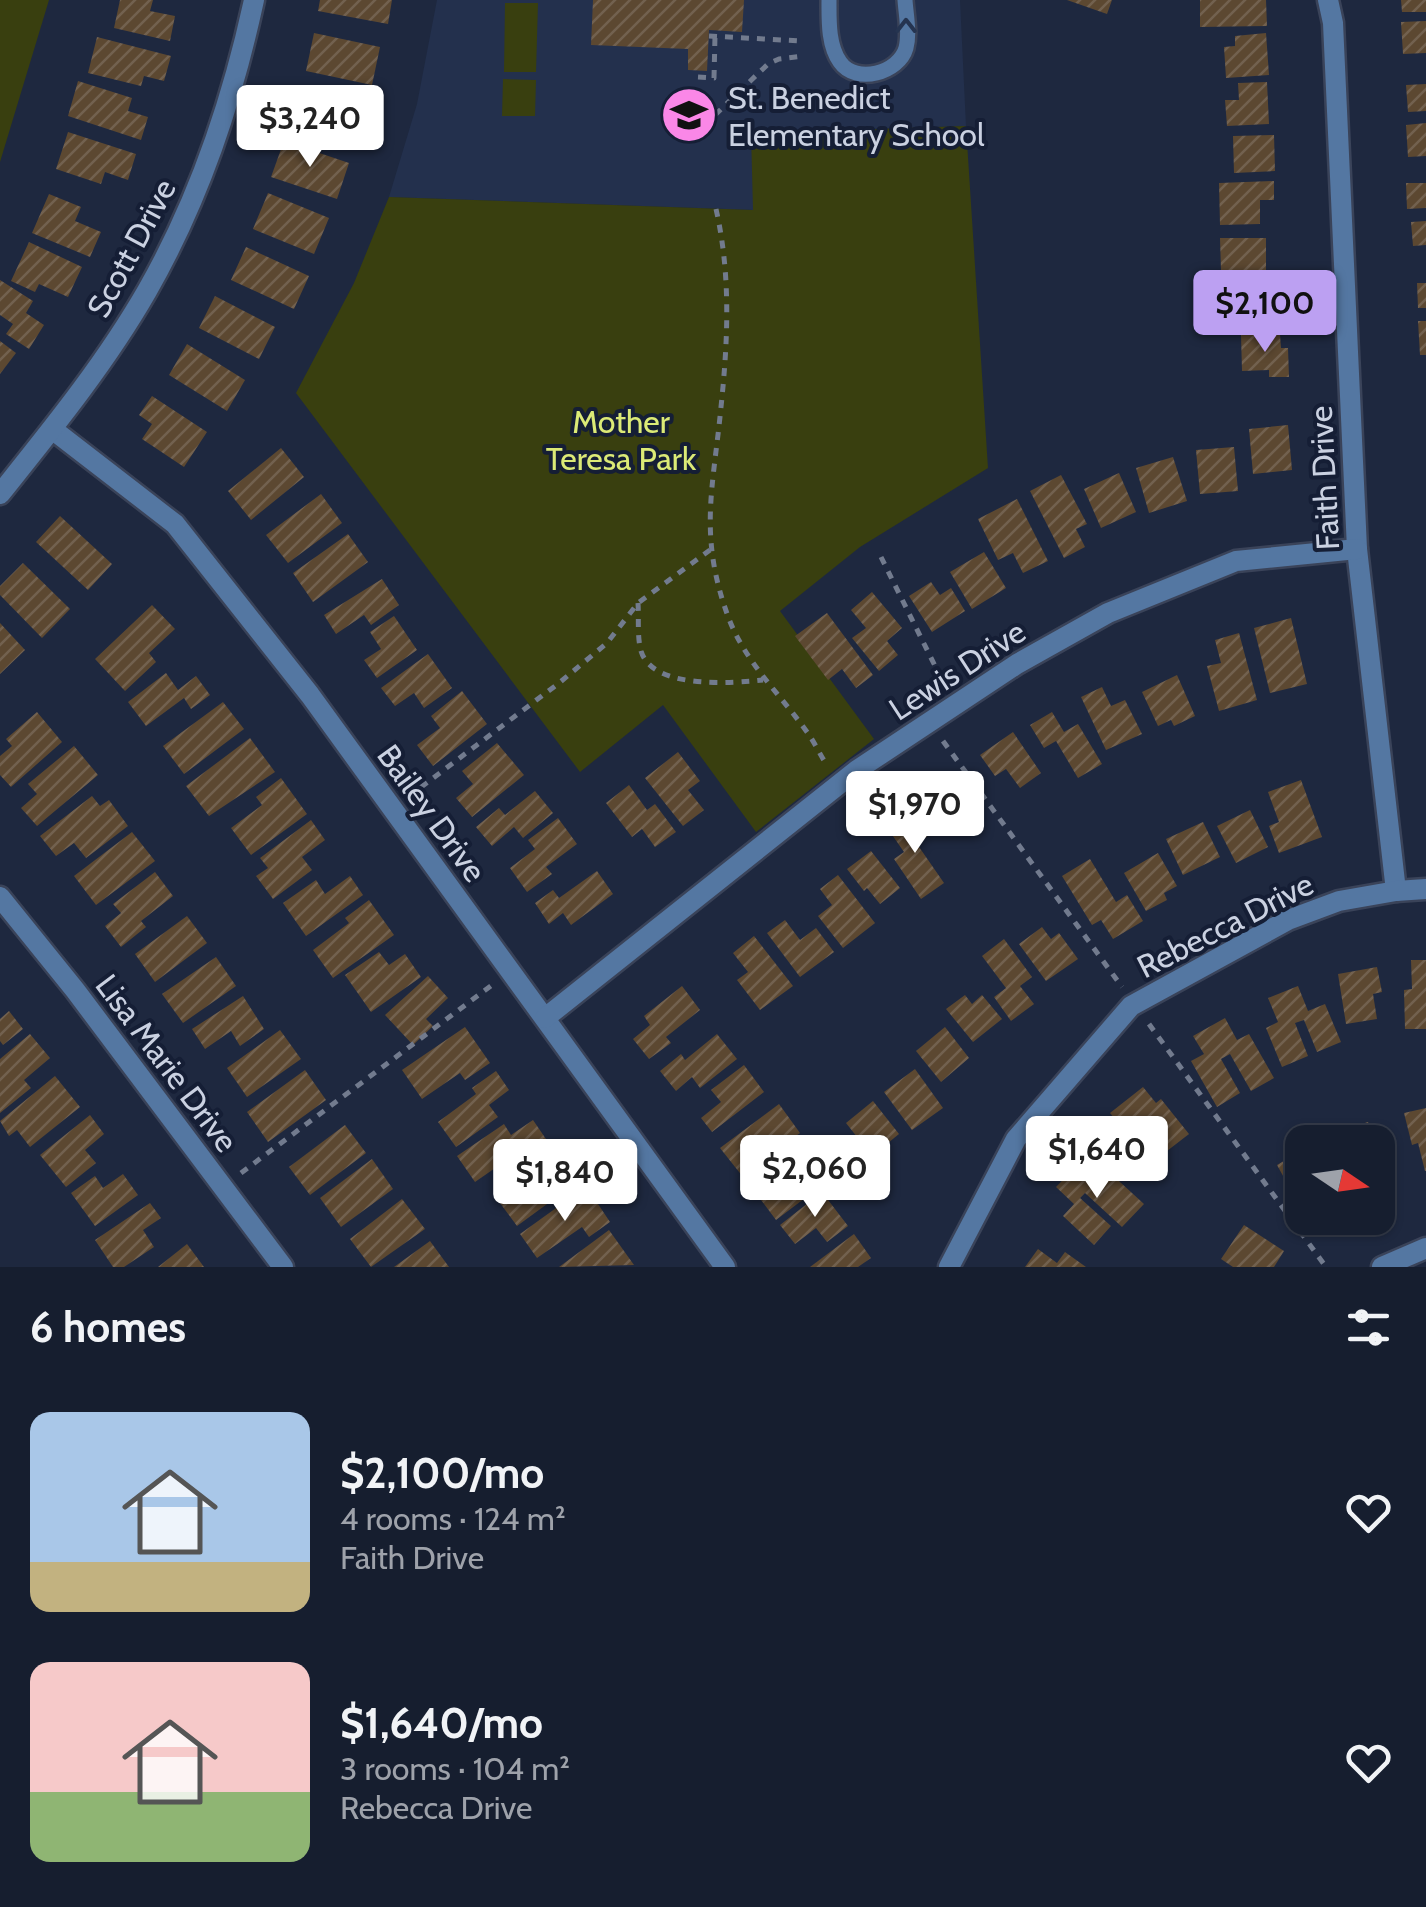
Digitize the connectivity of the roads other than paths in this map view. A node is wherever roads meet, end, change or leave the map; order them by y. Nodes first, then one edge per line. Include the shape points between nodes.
1 (254, 0) edge
2 (828, 0) edge
3 (905, 0) edge
4 (1328, 0) edge
5 (52, 429) junction
6 (0, 494) edge
7 (1357, 549) junction
8 (1426, 889) edge
9 (1396, 891) junction
10 (0, 896) edge
11 (544, 1018) junction
12 (1426, 1248) edge
13 (282, 1267) edge
14 (725, 1267) edge
15 (949, 1267) edge
16 (1382, 1267) edge

1 - 5 street, Scott Drive via 228,106 174,238 125,327
2 -> 3 lane via 840,62 866,74 890,68 906,48
4 - 7 street, Faith Drive
5 - 6 street, Scott Drive
5 - 11 street, Bailey Drive via 175,524 310,695
7 - 9 street, Faith Drive
7 - 11 street, Lewis Drive via 1236,561 1108,614 1017,664 845,780
8 - 9 street, Rebecca Drive
9 - 15 street, Rebecca Drive via 1339,901 1288,920 1131,1006 1016,1139
10 - 13 street, Lisa Marie Drive
11 - 14 street, Bailey Drive
12 - 16 street

